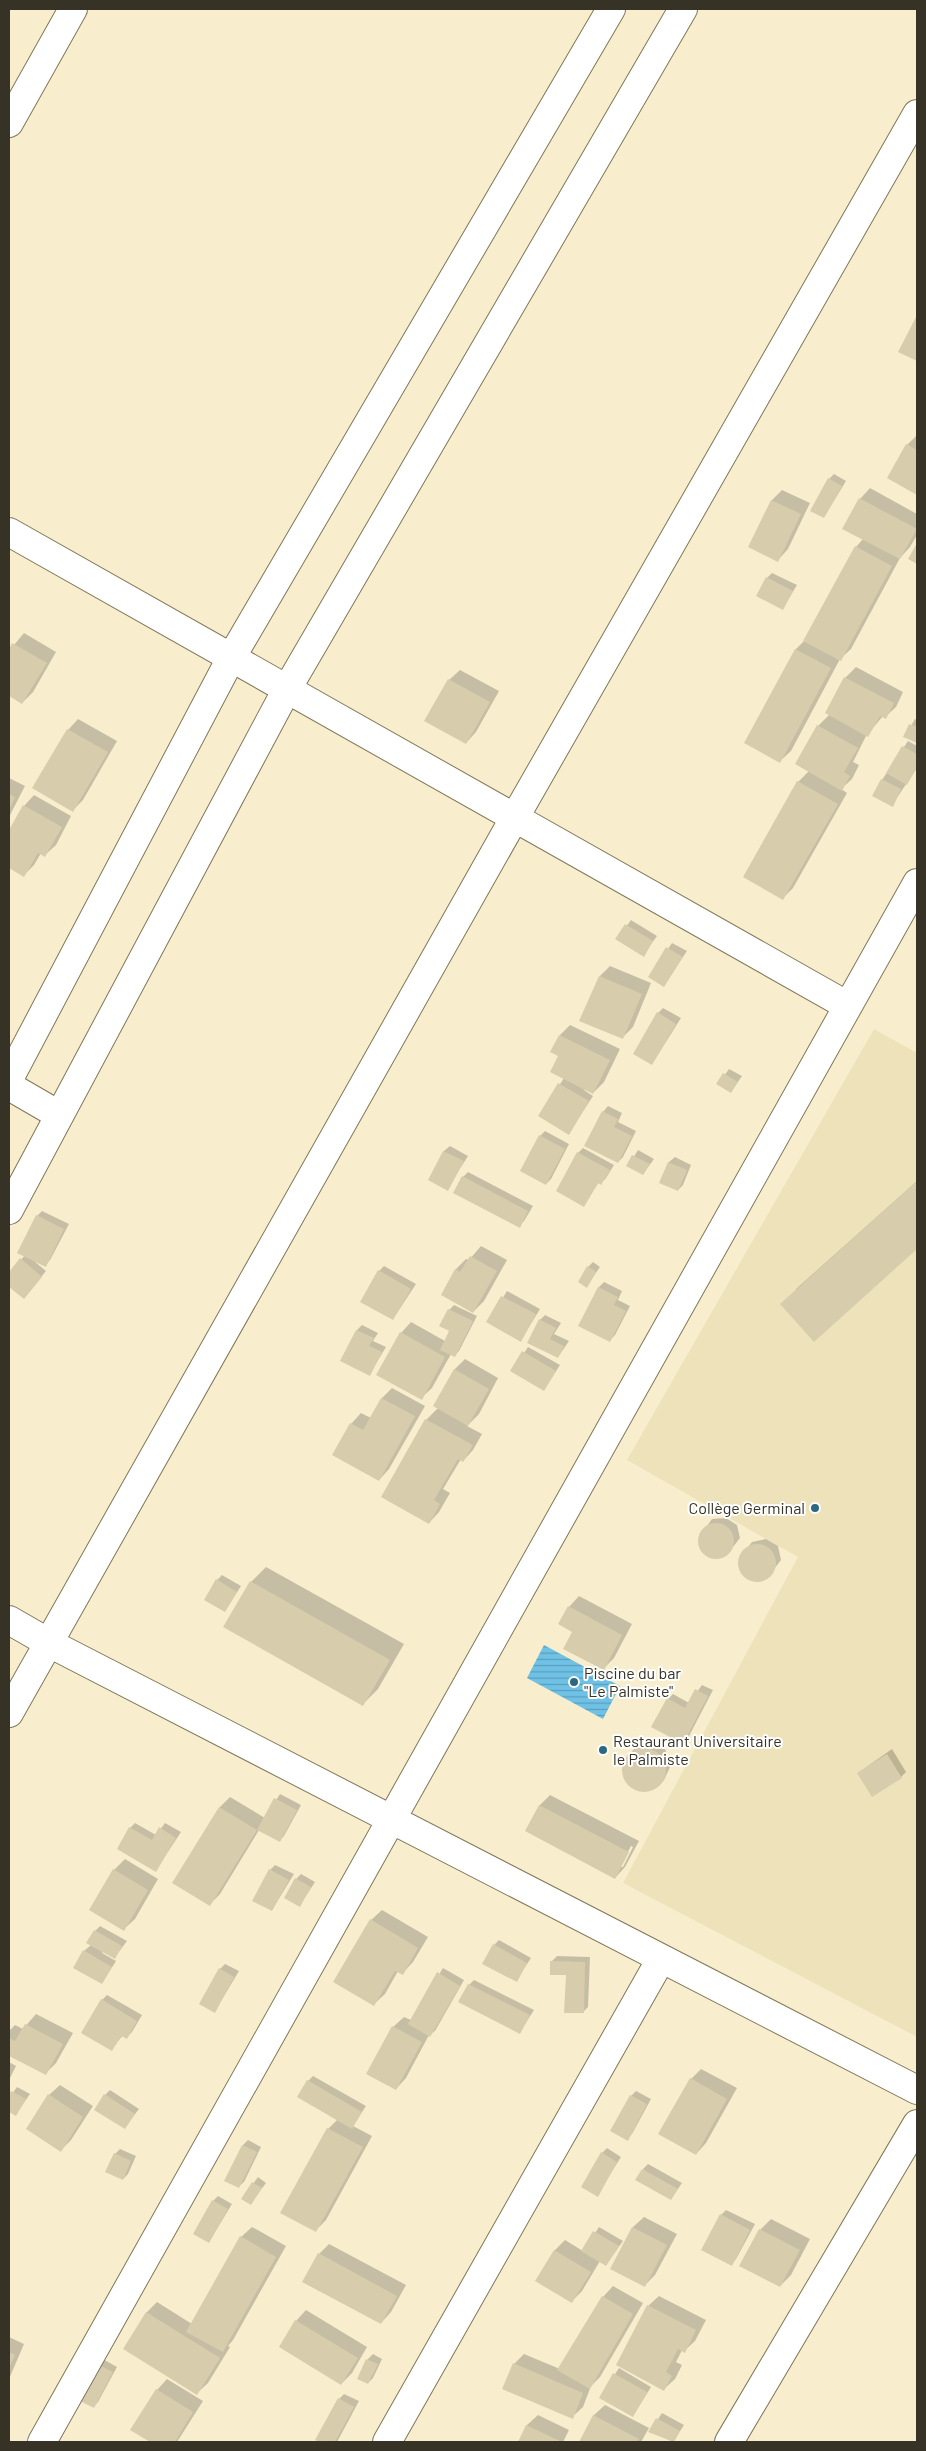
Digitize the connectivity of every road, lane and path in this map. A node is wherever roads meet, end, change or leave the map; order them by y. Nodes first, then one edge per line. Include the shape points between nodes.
1 (73, 9) edge
2 (611, 9) edge
3 (683, 9) edge
4 (917, 114) edge
5 (9, 123) edge
6 (9, 532) edge
7 (231, 658) junction
8 (287, 689) junction
9 (515, 817) junction
10 (917, 883) edge
11 (848, 1006) junction
12 (9, 1078) edge
13 (9, 1086) edge
14 (59, 1115) junction
15 (9, 1210) edge
16 (9, 1620) edge
17 (48, 1643) junction
18 (9, 1713) edge
19 (391, 1820) junction
20 (661, 1959) junction
21 (917, 2090) edge
22 (917, 2124) edge
23 (42, 2442) edge
24 (387, 2442) edge
25 (729, 2442) edge

1 - 5 street
2 - 7 street
3 - 8 street
4 - 9 street
6 - 7 street
7 - 8 street
7 - 12 street
8 - 9 street
8 - 14 street
9 - 11 street
9 - 17 street
10 - 11 street
11 - 19 street
13 - 14 street
14 - 15 street
16 - 17 street
17 - 18 street
17 - 19 street
19 - 20 street
19 - 23 street
20 - 21 street
20 - 24 street
22 - 25 street

